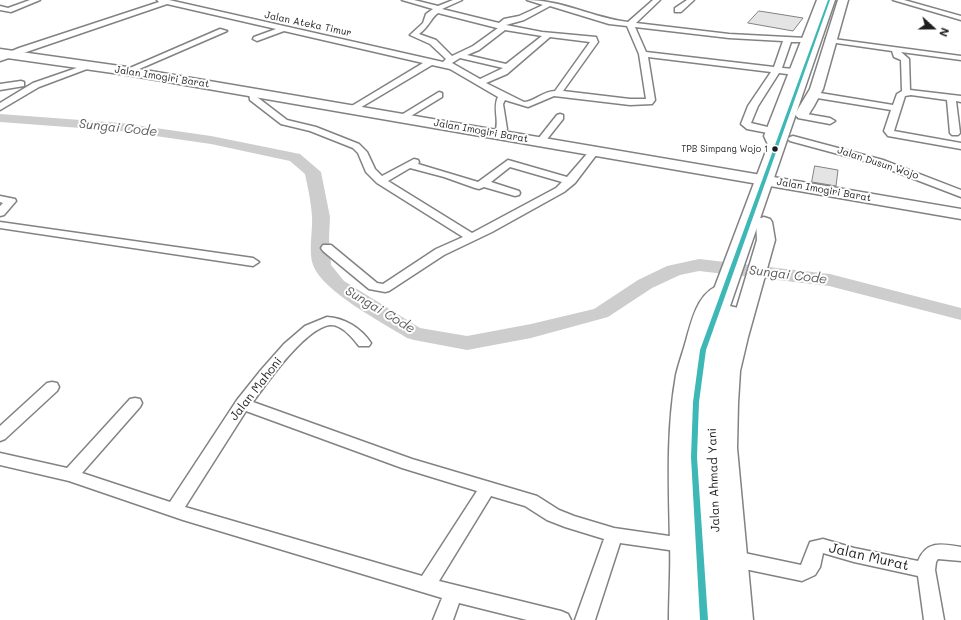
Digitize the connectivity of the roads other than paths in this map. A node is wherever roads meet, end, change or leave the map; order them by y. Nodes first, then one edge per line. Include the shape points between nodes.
1 (37, 0) edge
2 (405, 0) edge
3 (459, 0) edge
4 (530, 0) edge
5 (657, 0) edge
6 (691, 0) edge
7 (822, 0) edge
8 (829, 0) edge
9 (836, 0) edge
10 (843, 0) edge
11 (896, 0) edge
12 (163, 1) edge
13 (550, 4) junction
14 (0, 8) edge
15 (437, 9) junction
16 (8, 10) junction
17 (678, 10) dead end
18 (0, 13) edge
19 (961, 18) edge
20 (606, 21) junction
21 (630, 24) junction
22 (502, 26) junction
23 (282, 29) junction
24 (223, 31) dead end
25 (824, 31) junction
26 (548, 35) junction
27 (584, 38) junction
28 (257, 39) dead end
29 (788, 39) junction
30 (806, 40) junction
31 (896, 49) junction
32 (643, 54) junction
33 (3, 56) edge
34 (961, 58) edge
35 (454, 60) junction
36 (430, 62) junction
37 (91, 66) junction
38 (508, 67) junction
39 (777, 69) junction
40 (127, 71) junction
41 (795, 72) junction
42 (481, 82) junction
43 (21, 84) dead end
44 (0, 87) edge
45 (253, 92) junction
46 (906, 92) junction
47 (558, 93) junction
48 (439, 95) dead end
49 (805, 95) junction
50 (503, 96) junction
51 (956, 98) edge
52 (2, 105) edge
53 (896, 108) junction
54 (353, 109) junction
55 (801, 115) junction
56 (403, 117) junction
57 (560, 117) dead end
58 (830, 121) dead end
59 (772, 131) junction
60 (955, 132) dead end
61 (499, 134) junction
62 (793, 139) junction
63 (542, 141) junction
64 (961, 146) edge
65 (776, 148) junction
66 (595, 150) junction
67 (382, 181) junction
68 (571, 181) junction
69 (771, 181) junction
70 (483, 183) junction
71 (515, 193) dead end
72 (961, 194) edge
73 (0, 199) edge
74 (0, 213) edge
75 (961, 214) edge
76 (0, 225) edge
77 (472, 238) junction
78 (327, 248) dead end
79 (751, 252) junction
80 (253, 262) dead end
81 (735, 288) junction
82 (364, 343) dead end
83 (52, 387) dead end
84 (135, 403) dead end
85 (242, 404) junction
86 (0, 435) edge
87 (0, 459) edge
88 (70, 475) junction
89 (488, 487) junction
90 (174, 510) junction
91 (614, 536) junction
92 (683, 545) junction
93 (961, 554) edge
94 (735, 560) junction
95 (926, 570) junction
96 (426, 586) junction
97 (453, 593) junction
98 (443, 620) edge
99 (557, 620) edge
100 (586, 620) edge
101 (683, 620) edge
102 (704, 620) edge
103 (721, 620) edge
104 (739, 620) edge
105 (934, 620) edge

1 - 16 street
2 - 15 street
3 - 15 street
4 - 13 street
5 - 21 street
6 - 17 street
7 - 25 street
8 - 25 highway
9 - 25 highway
10 - 25 street
11 - 19 street via 954,13
12 - 23 street, Jalan Ateka Timur
12 - 33 street
13 - 20 street
13 - 22 street via 521,18 507,21
14 - 16 street
15 - 22 street
15 - 35 street via 429,16 426,26 414,35 433,42
16 - 18 street
20 - 21 street
20 - 27 street
21 - 29 street via 729,36
21 - 32 street
22 - 26 street
22 - 35 street via 476,48
23 - 28 street
23 - 36 street, Jalan Ateka Timur
24 - 40 street
25 - 30 street
25 - 31 street
25 - 49 highway
26 - 27 street
26 - 38 street
27 - 47 street via 594,42
29 - 30 street
29 - 39 street
30 - 41 street
31 - 34 street
31 - 46 street via 897,55 905,59
32 - 39 street
32 - 47 street via 652,100 649,102
33 - 37 street, Jalan Imogiri Barat
35 - 36 street, Jalan Ateka Timur
35 - 38 street
35 - 42 street
36 - 54 street
37 - 40 street, Jalan Imogiri Barat
37 - 52 street via 36,85
38 - 42 street via 504,72
39 - 41 street
39 - 59 street via 753,106 746,124
40 - 45 street, Jalan Imogiri Barat
41 - 59 street
42 - 50 street
43 - 44 street
45 - 54 street, Jalan Imogiri Barat
45 - 67 street via 253,98 260,105 284,122 313,129 356,146 362,152 370,170
46 - 51 street
46 - 53 street via 901,94
47 - 50 street via 546,94 526,105
48 - 56 street
49 - 53 street
49 - 55 highway
49 - 65 highway
50 - 61 street via 499,104 502,129
51 - 60 street
53 - 64 street via 889,131 891,134
54 - 56 street, Jalan Imogiri Barat
55 - 58 street
55 - 62 highway
56 - 61 street, Jalan Imogiri Barat
57 - 63 street
59 - 65 street via 771,136
61 - 63 street, Jalan Imogiri Barat
62 - 69 highway
62 - 72 street, Jalan Dusun Wojo via 879,162
63 - 66 street, Jalan Imogiri Barat
65 - 69 highway
66 - 68 street
66 - 69 street, Jalan Imogiri Barat
67 - 70 street via 411,164 479,186
67 - 77 street via 405,198
68 - 70 street via 508,163
68 - 77 street via 560,190
69 - 75 street, Jalan Imogiri Barat
69 - 79 highway, Jalan Ahmad Yani
69 - 79 highway, Jalan Ahmad Yani via 764,222
70 - 71 street
73 - 74 street via 11,201
76 - 80 street
77 - 78 street via 440,252 385,288 373,286
79 - 81 highway, Jalan Ahmad Yani
81 - 92 street via 710,301 704,313 687,373 682,411 680,474
81 - 94 street via 726,448
81 - 102 highway, Jalan Ahmad Yani via 703,350 696,402 694,457
81 - 103 highway, Jalan Ahmad Yani via 722,339 714,386 710,450
82 - 85 street, Jalan Mahoni via 354,331 343,325 327,321 319,323 282,355
83 - 86 street
84 - 88 street
85 - 89 street via 408,464
85 - 90 street, Jalan Mahoni
87 - 88 street
88 - 90 street
89 - 91 street via 531,501 563,520
89 - 96 street
90 - 96 street
91 - 92 street
91 - 100 street
92 - 101 street
93 - 95 street, Jalan Murat via 939,551 932,554 928,558
94 - 95 street, Jalan Murat via 806,573 811,569 816,547 823,546
94 - 104 street
95 - 105 street
96 - 97 street
97 - 98 street
97 - 99 street

